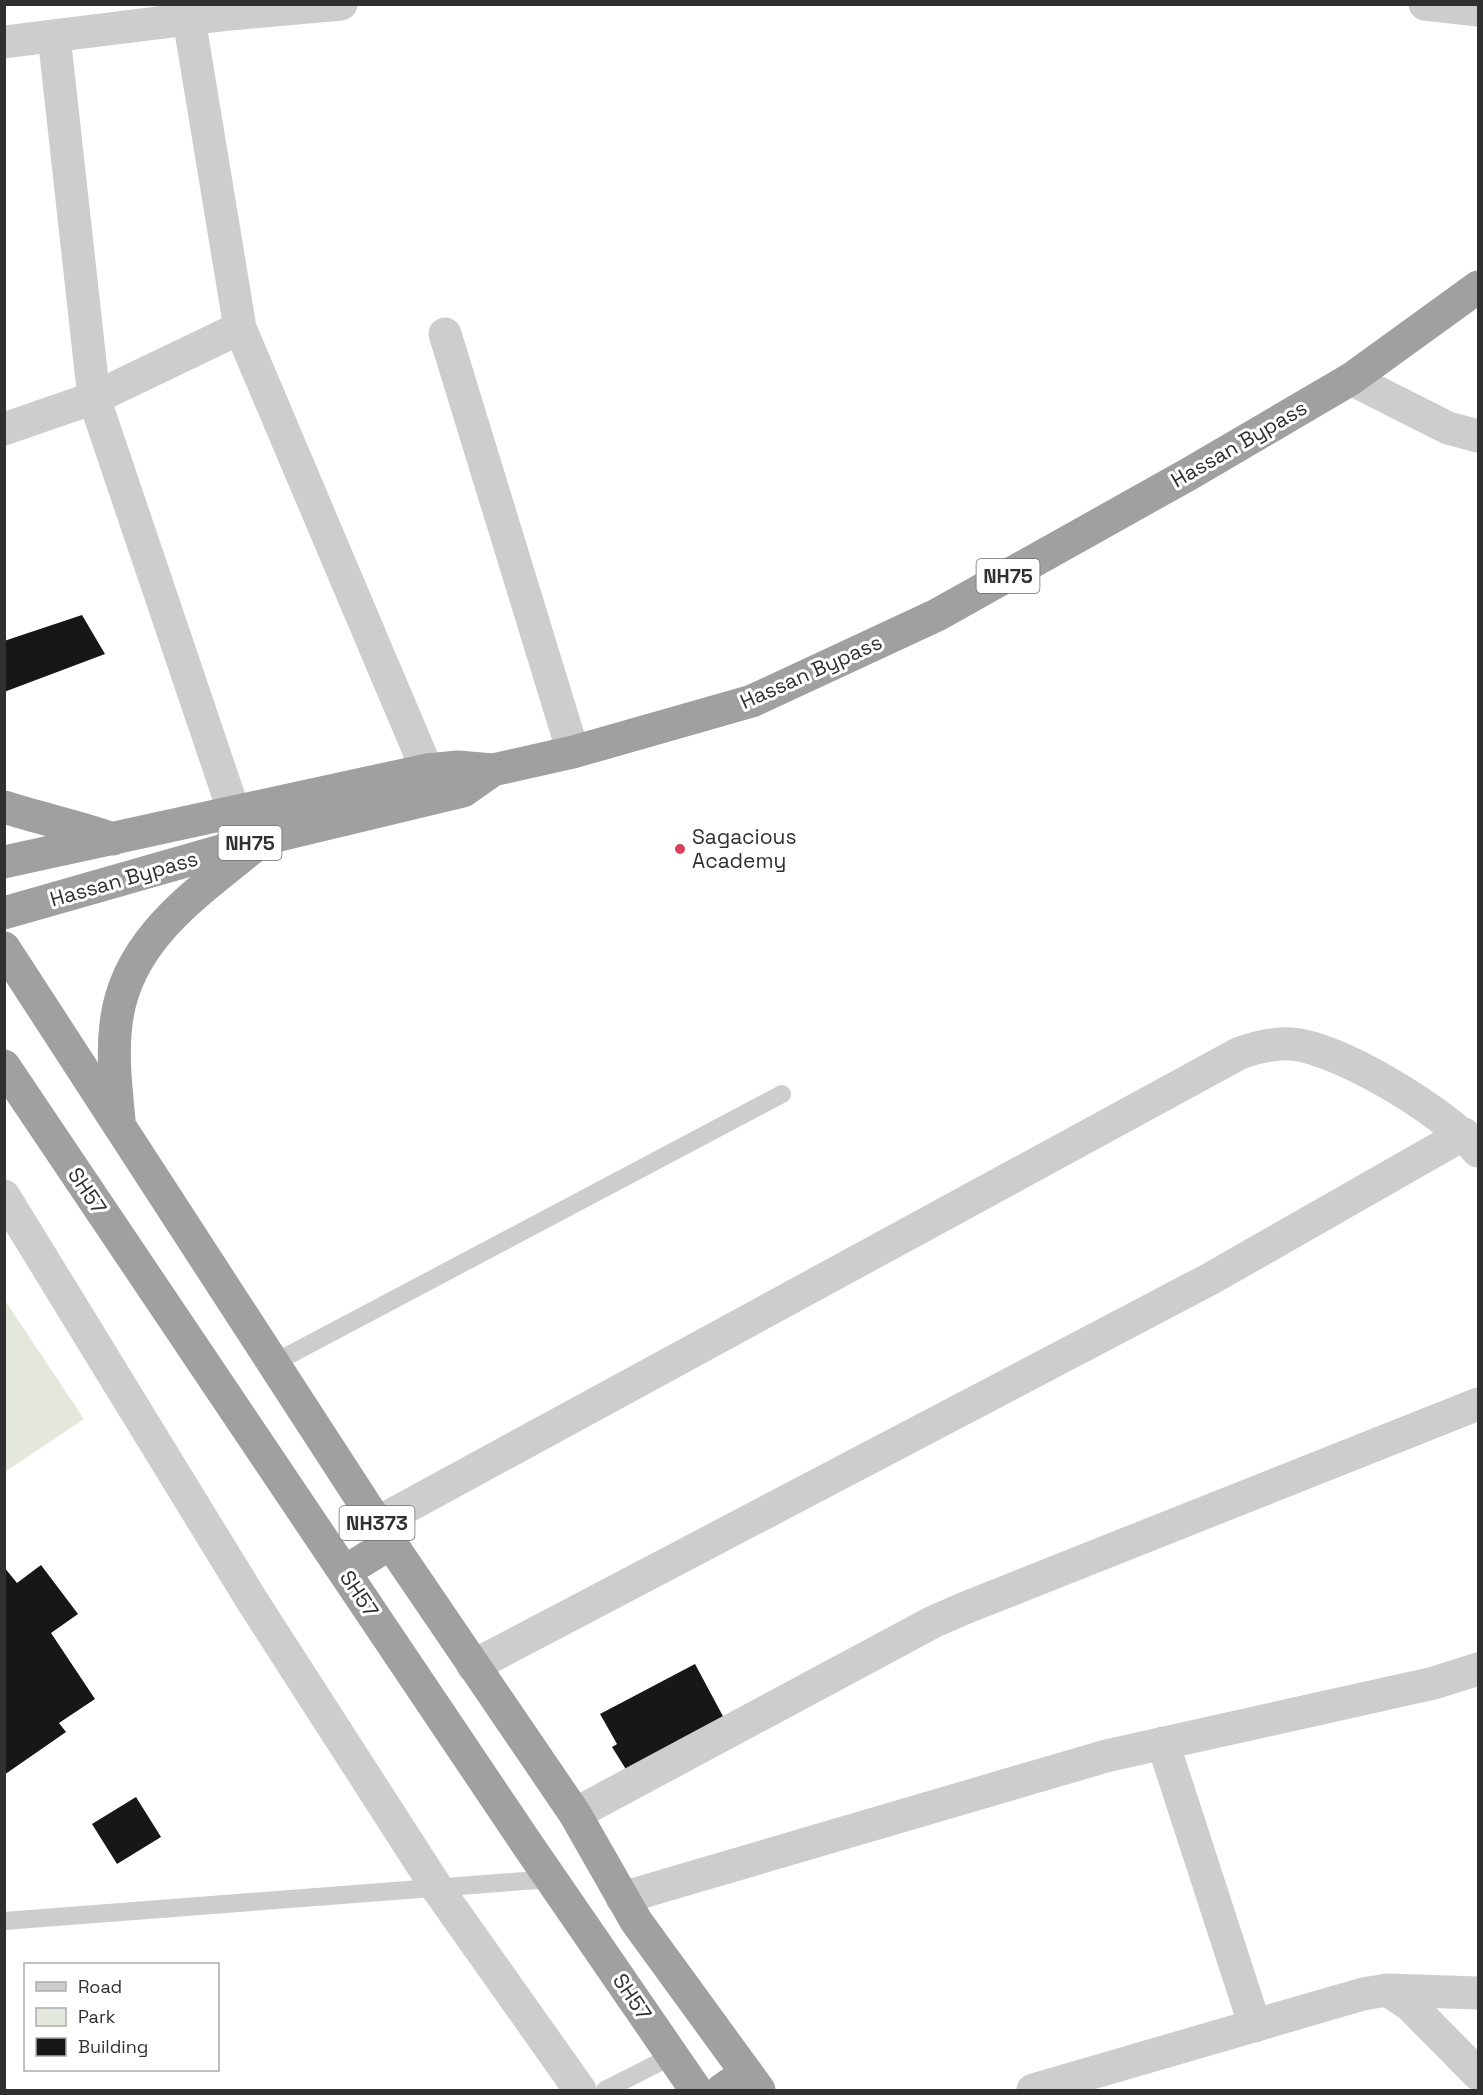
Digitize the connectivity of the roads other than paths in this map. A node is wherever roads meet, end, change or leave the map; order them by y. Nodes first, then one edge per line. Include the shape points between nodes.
1 (341, 4) edge
2 (1425, 4) edge
3 (1471, 8) edge
4 (189, 19) junction
5 (54, 36) junction
6 (4, 42) edge
7 (1479, 287) edge
8 (240, 328) junction
9 (445, 334) dead end
10 (1351, 379) junction
11 (93, 398) junction
12 (4, 429) edge
13 (1479, 436) edge
14 (573, 752) junction
15 (427, 770) junction
16 (493, 770) junction
17 (4, 807) edge
18 (234, 812) junction
19 (113, 839) junction
20 (263, 839) junction
21 (4, 862) edge
22 (4, 913) edge
23 (4, 948) edge
24 (4, 1066) edge
25 (782, 1094) dead end
26 (13, 1100) edge
27 (120, 1125) junction
28 (1471, 1142) edge
29 (4, 1196) edge
30 (274, 1363) junction
31 (1479, 1404) edge
32 (384, 1533) junction
33 (344, 1572) junction
34 (473, 1666) junction
35 (1479, 1669) edge
36 (1163, 1743) junction
37 (575, 1814) junction
38 (551, 1879) junction
39 (437, 1888) junction
40 (622, 1898) junction
41 (4, 1921) edge
42 (1387, 1990) junction
43 (1479, 1993) edge
44 (1255, 2026) junction
45 (672, 2056) junction
46 (1479, 2074) edge
47 (743, 2085) edge
48 (580, 2091) edge
49 (605, 2091) edge
50 (696, 2091) edge
51 (1033, 2091) edge

1 - 4 street
2 - 3 street
4 - 5 street
4 - 8 street
5 - 6 street
5 - 11 street
7 - 10 highway, Hassan Bypass / NH75
8 - 11 street
8 - 15 street
9 - 14 street
10 - 13 street via 1448,428
10 - 14 highway, Hassan Bypass / NH75 via 938,615 752,701
11 - 12 street
11 - 18 street
14 - 16 highway, Hassan Bypass / NH75
15 - 16 highway, NH75
15 - 18 highway, NH75
16 - 20 highway, Hassan Bypass / NH75 via 464,791
17 - 19 highway
18 - 19 highway, NH75
19 - 21 highway, NH75
20 - 22 highway, Hassan Bypass / NH75
20 - 27 highway via 166,919 138,956 124,987 116,1022 114,1061
23 - 27 highway, NH373
24 - 26 highway, SH57 / NH373
25 - 30 lane
26 - 33 highway, SH57 / NH373
27 - 30 highway, NH373
28 - 32 street via 1352,1062 1294,1044 1264,1044 1238,1054
28 - 34 street
29 - 39 street via 251,1599
30 - 32 highway, NH373
31 - 37 street via 933,1622
32 - 33 highway
32 - 34 highway, NH373
33 - 38 highway, SH57 / NH373
34 - 37 highway, NH373
35 - 36 street via 1434,1683
36 - 40 street via 1106,1756
36 - 44 street
37 - 40 highway, NH373
38 - 39 lane
38 - 45 highway, SH57 / NH373
39 - 41 lane
39 - 48 street
40 - 47 highway, NH373
42 - 43 street
42 - 44 street
42 - 46 street via 1410,2005
44 - 51 street
45 - 49 lane
45 - 50 highway, SH57 / NH373

